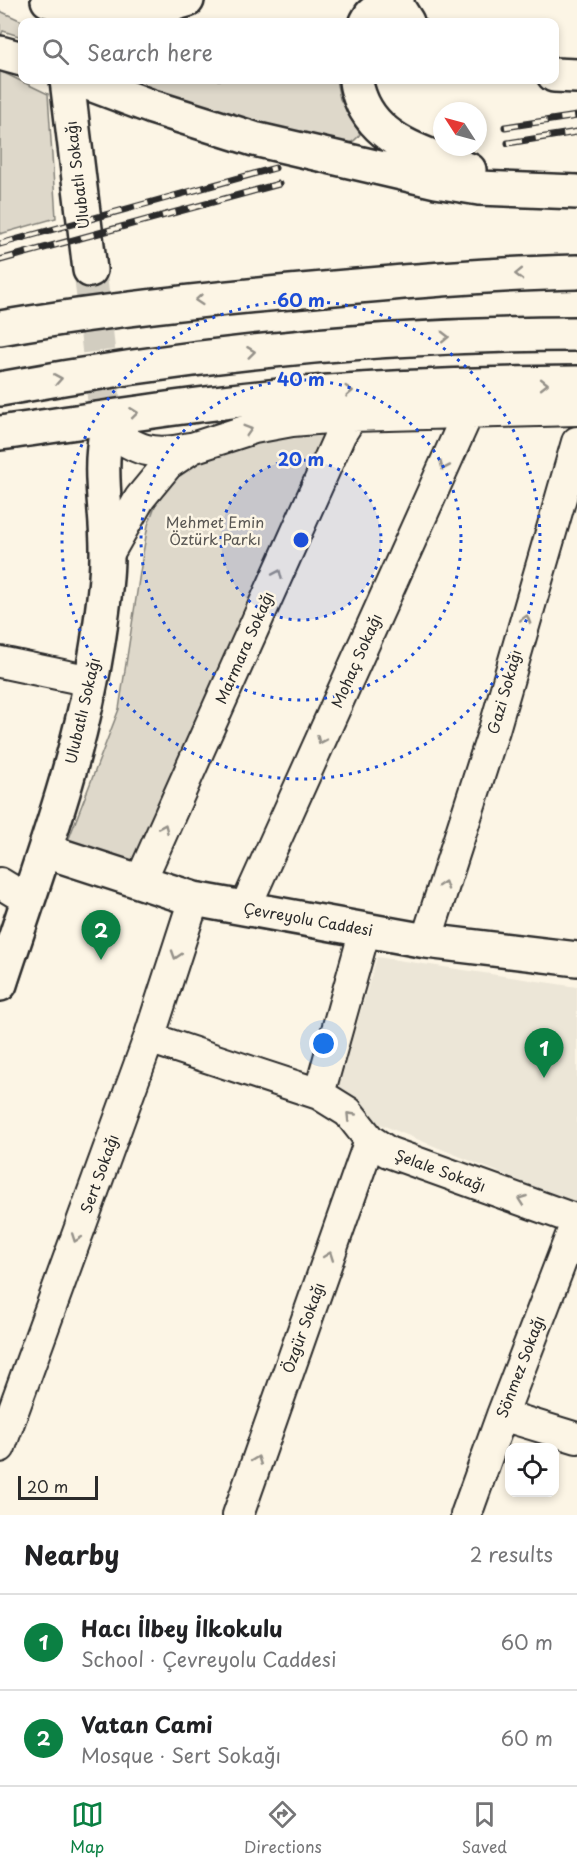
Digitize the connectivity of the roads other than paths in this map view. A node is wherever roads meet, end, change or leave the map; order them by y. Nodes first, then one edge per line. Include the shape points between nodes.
1 (48, 0) edge
2 (187, 0) edge
3 (388, 0) edge
4 (397, 0) edge
5 (53, 18) edge
6 (105, 18) edge
7 (120, 18) edge
8 (369, 18) edge
9 (404, 18) edge
10 (559, 75) edge
11 (577, 76) edge
12 (67, 84) edge
13 (92, 84) edge
14 (357, 84) edge
15 (526, 192) junction
16 (577, 192) edge
17 (90, 270) tunnel mouth
18 (577, 272) edge
19 (0, 328) edge
20 (577, 334) edge
21 (577, 383) edge
22 (0, 389) edge
23 (577, 410) edge
24 (468, 413) junction
25 (352, 416) junction
26 (107, 429) joint
27 (0, 434) edge
28 (577, 442) edge
29 (192, 448) junction
30 (107, 556) junction
31 (0, 662) edge
32 (91, 681) junction
33 (46, 850) junction
34 (140, 882) junction
35 (0, 883) edge
36 (194, 899) junction
37 (28, 900) junction
38 (244, 908) junction
39 (365, 930) junction
40 (426, 941) junction
41 (577, 959) edge
42 (0, 984) edge
43 (149, 1038) junction
44 (319, 1094) junction
45 (370, 1140) junction
46 (577, 1220) edge
47 (502, 1415) junction
48 (577, 1438) edge
49 (0, 1447) edge
50 (238, 1515) edge
51 (466, 1515) edge

1 - 5 main road
1 - 6 main road
2 - 7 main road
3 - 8 main road
4 - 9 main road
10 - 11 main road
12 - 17 main road, Ulubatlı Sokağı
13 - 15 main road via 254,138 436,181
14 - 15 main road via 364,108 393,139 415,151
15 - 16 main road
18 -> 19 main road via 450,278 172,303
22 -> 20 main road via 277,349 425,338
27 -> 21 main road via 195,405 303,394
23 - 24 street
24 - 25 street
24 -> 38 street, Mohaç Sokağı
29 -> 25 street via 254,428
34 -> 25 street, Marmara Sokağı via 335,446
26 - 29 street via 140,450 159,453
26 - 30 main road, Ulubatlı Sokağı via 103,446
40 -> 28 street, Gazi Sokağı via 495,730
29 - 30 street via 168,464 140,498
30 - 32 main road, Ulubatlı Sokağı
31 - 32 street
32 - 33 main road, Ulubatlı Sokağı via 76,752
33 - 34 main road, Çevreyolu Caddesi
33 - 37 main road, Ulubatlı Sokağı
34 - 36 main road, Çevreyolu Caddesi
35 - 37 street
36 - 38 main road, Çevreyolu Caddesi
36 -> 43 street, Sert Sokağı
37 - 42 main road, Ulubatlı Sokağı
38 - 39 main road, Çevreyolu Caddesi
39 - 40 main road, Çevreyolu Caddesi
39 - 44 street
40 - 41 main road, Çevreyolu Caddesi
43 - 44 street, Şelale Sokağı
43 -> 49 street, Sert Sokağı
45 -> 44 street, Şelale Sokağı via 348,1112
46 -> 45 street, Şelale Sokağı via 388,1152
50 -> 45 street, Özgür Sokağı
46 - 47 street, Sönmez Sokağı
47 - 48 street
47 - 51 street, Sönmez Sokağı

